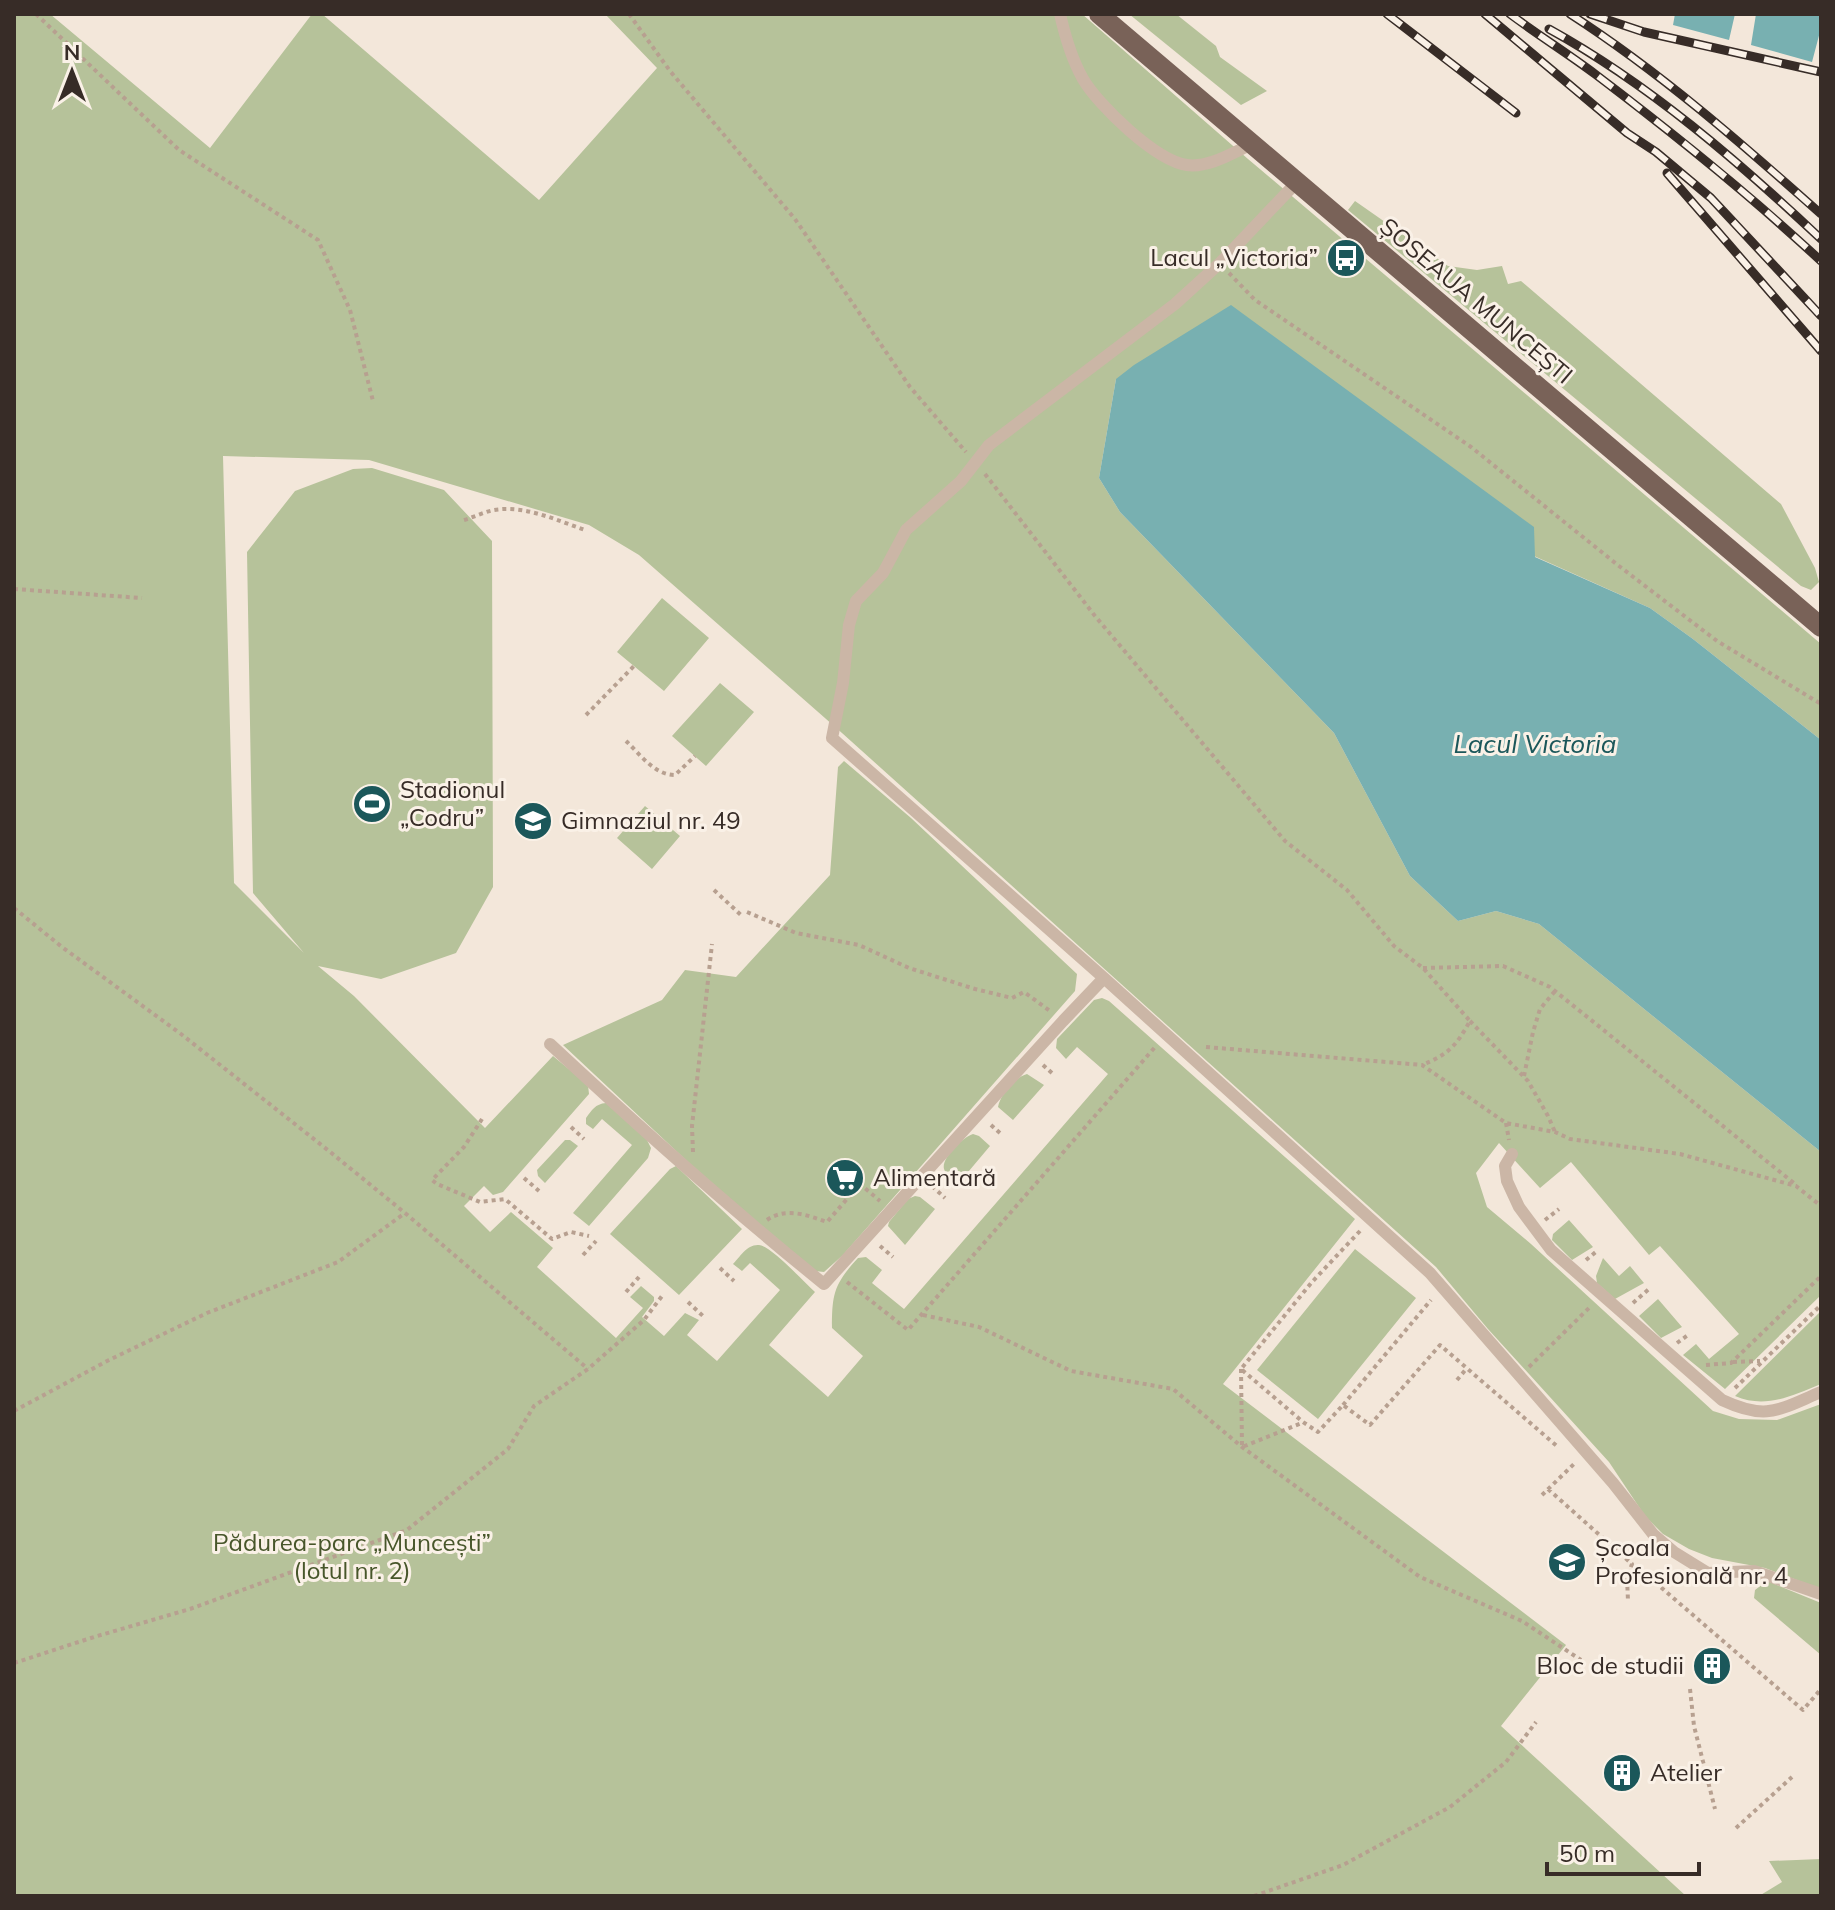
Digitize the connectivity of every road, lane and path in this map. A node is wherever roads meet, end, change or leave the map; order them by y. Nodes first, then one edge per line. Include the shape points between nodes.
1 (36, 14) edge
2 (629, 14) edge
3 (1060, 14) edge
4 (1099, 14) edge
5 (1252, 144) junction
6 (1296, 183) junction
7 (1220, 263) junction
8 (373, 401) dead end
9 (975, 461) junction
10 (464, 520) dead end
11 (585, 530) dead end
12 (14, 589) edge
13 (142, 598) dead end
14 (1821, 627) edge
15 (634, 666) dead end
16 (1821, 704) edge
17 (586, 715) dead end
18 (626, 741) dead end
19 (695, 756) dead end
20 (714, 890) dead end
21 (14, 908) edge
22 (712, 944) dead end
23 (1423, 968) junction
24 (1104, 978) junction
25 (1555, 991) junction
26 (1063, 1021) junction
27 (1470, 1021) junction
28 (1166, 1035) junction
29 (550, 1044) dead end
30 (1422, 1065) junction
31 (1524, 1076) junction
32 (482, 1119) dead end
33 (571, 1127) dead end
34 (1555, 1132) junction
35 (584, 1139) dead end
36 (1512, 1154) dead end
37 (694, 1174) junction
38 (524, 1178) dead end
39 (1796, 1186) junction
40 (539, 1191) dead end
41 (1821, 1206) edge
42 (891, 1211) junction
43 (405, 1213) junction
44 (1370, 1220) junction
45 (755, 1228) junction
46 (589, 1236) dead end
47 (596, 1241) dead end
48 (583, 1255) dead end
49 (720, 1268) dead end
50 (835, 1273) junction
51 (1821, 1276) edge
52 (639, 1277) dead end
53 (734, 1281) dead end
54 (1424, 1291) dead end
55 (626, 1292) dead end
56 (662, 1296) dead end
57 (1601, 1296) junction
58 (688, 1302) dead end
59 (1821, 1305) edge
60 (923, 1315) junction
61 (703, 1316) dead end
62 (1762, 1361) junction
63 (1731, 1363) junction
64 (1467, 1368) junction
65 (1684, 1368) junction
66 (588, 1369) junction
67 (1241, 1369) junction
68 (1518, 1377) junction
69 (1457, 1380) dead end
70 (1821, 1392) edge
71 (1722, 1400) junction
72 (1343, 1405) junction
73 (14, 1411) edge
74 (1303, 1422) junction
75 (1242, 1447) junction
76 (1548, 1489) junction
77 (1542, 1495) dead end
78 (1649, 1577) dead end
79 (1821, 1594) edge
80 (1628, 1601) dead end
81 (1581, 1660) dead end
82 (14, 1663) edge
83 (1690, 1689) dead end
84 (1821, 1689) edge
85 (1536, 1722) dead end
86 (1792, 1777) dead end
87 (1715, 1809) dead end
88 (1736, 1828) dead end
89 (1254, 1896) edge

1 - 8 path via 179,150 318,240 350,310
2 - 9 path via 670,71 795,219 910,387
3 - 5 lane via 1084,81 1123,126 1165,157 1186,165 1207,164
4 - 5 main road, ȘOSEAUA MUNCEȘTI
5 - 6 main road, ȘOSEAUA MUNCEȘTI
6 - 7 lane
6 - 14 main road, ȘOSEAUA MUNCEȘTI
7 - 9 lane
7 - 16 path via 1255,300 1471,447 1717,641
9 - 23 path via 1095,616 1285,841 1347,890 1394,946
9 - 24 lane via 961,481 906,530 883,573 856,601 832,738
10 - 11 path via 511,508
12 - 13 path
15 - 17 path
18 - 19 path via 669,775
20 - 26 path via 745,914 796,933 859,945 975,989 1012,998 1024,992
21 - 43 path
22 - 37 path via 692,1126
23 - 25 path via 1503,966
23 - 27 path
24 - 26 lane
24 - 28 lane
25 - 31 path via 1540,1009
25 - 39 path
26 - 42 lane
27 - 30 path via 1458,1043
27 - 31 path
28 - 30 path via 1208,1048
28 - 44 lane
28 - 60 path
29 - 37 lane
30 - 34 path via 1506,1123
31 - 34 path
32 - 46 path via 432,1180 480,1202 505,1199 552,1239 571,1232
33 - 35 path
34 - 39 path via 1570,1139 1680,1154
36 - 57 lane via 1505,1166 1519,1207 1551,1250
37 - 45 lane
38 - 40 path
39 - 41 path
42 - 45 path via 860,1184 827,1222 799,1213 774,1216
42 - 50 lane
43 - 66 path
43 - 73 path via 338,1262 207,1313
44 - 67 path
44 - 68 lane via 1430,1273
45 - 50 lane via 824,1284
47 - 48 path
49 - 53 path
50 - 60 path via 908,1330
51 - 63 path
52 - 55 path
54 - 72 path via 1431,1300
56 - 66 path via 644,1320
57 - 65 lane
57 - 68 path
58 - 61 path
59 - 62 path
60 - 75 path via 979,1327 1071,1371 1173,1389
62 - 63 path
62 - 71 path
63 - 65 path
64 - 69 path
64 - 72 path via 1440,1345 1370,1425
64 - 76 path via 1575,1463
65 - 71 lane
66 - 82 path via 534,1406 508,1449 407,1530 190,1609
67 - 74 path
67 - 75 path
68 - 79 lane via 1674,1552 1708,1573 1754,1571
70 - 71 lane via 1762,1413
72 - 74 path via 1318,1432
74 - 75 path
75 - 81 path via 1420,1577 1522,1621
76 - 77 path
76 - 80 path via 1632,1564
78 - 84 path via 1803,1710
83 - 87 path
85 - 89 path via 1506,1762 1450,1807 1343,1865
86 - 88 path

